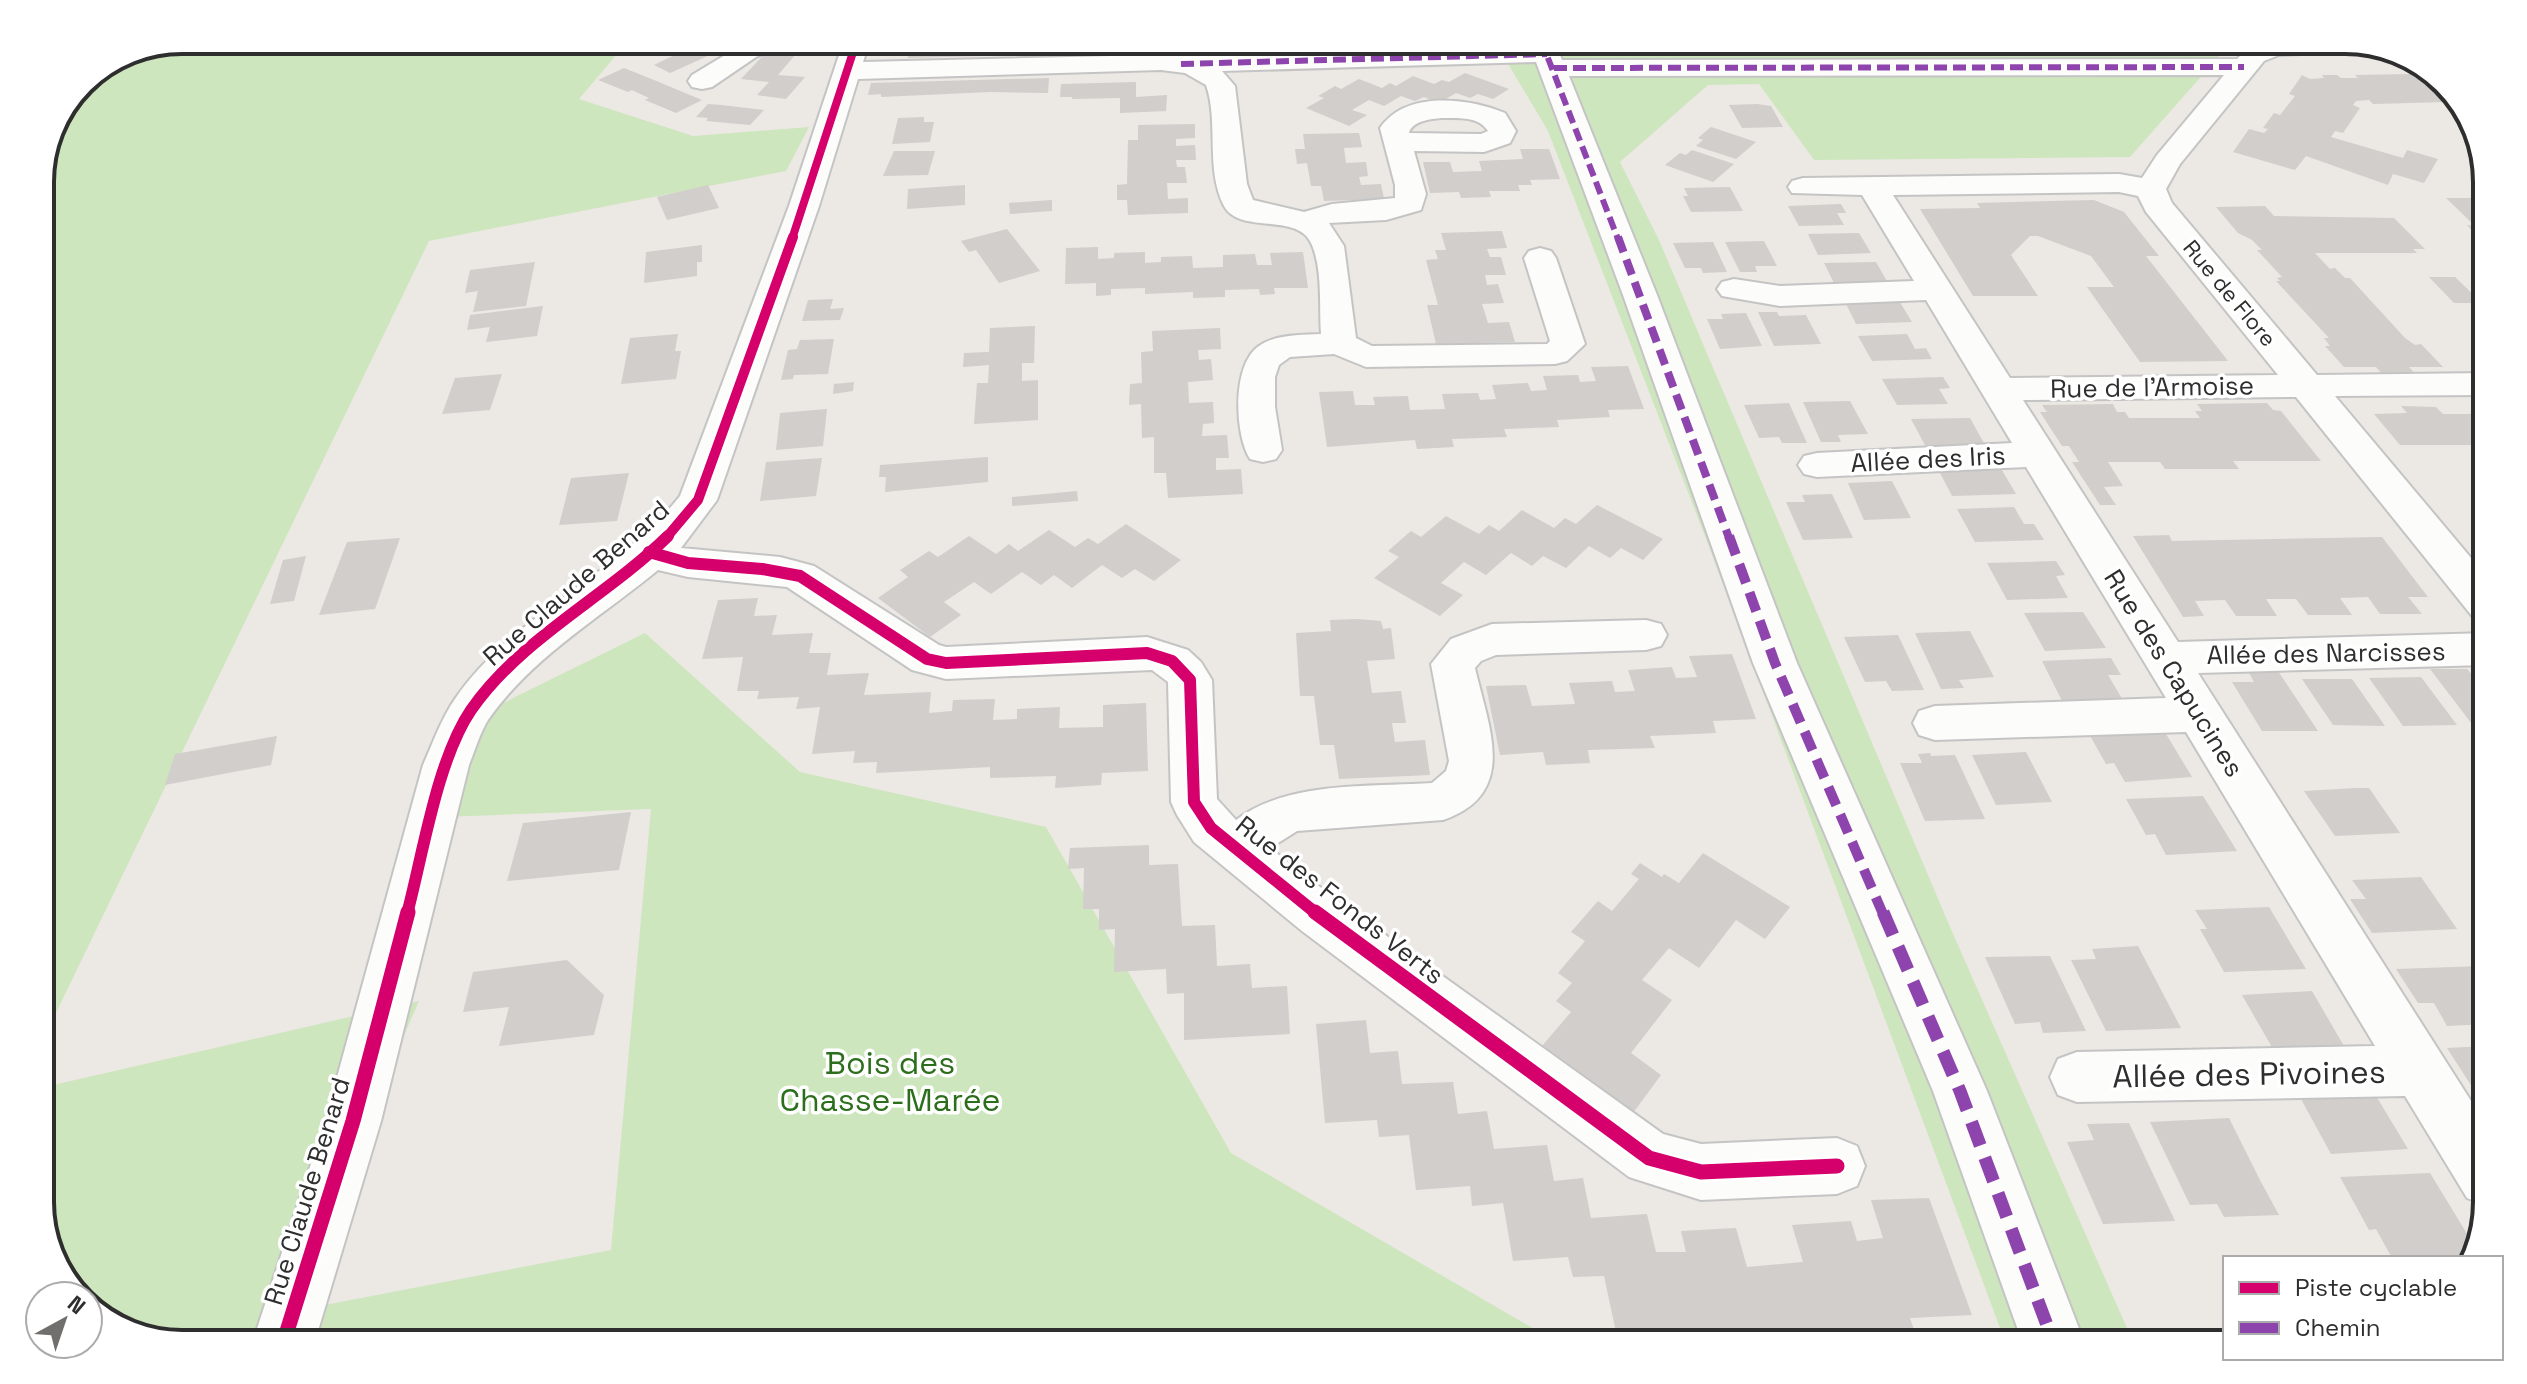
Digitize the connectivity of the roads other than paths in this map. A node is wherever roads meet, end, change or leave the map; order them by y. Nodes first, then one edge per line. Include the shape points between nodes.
1 (742, 54) edge
2 (1547, 54) edge
3 (2258, 54) edge
4 (852, 56) edge
5 (1181, 64) junction
6 (2244, 67) junction
7 (702, 81) dead end
8 (1396, 142) dead end
9 (1883, 186) junction
10 (1803, 187) dead end
11 (2151, 189) junction
12 (1305, 223) junction
13 (1540, 258) dead end
14 (1734, 289) dead end
15 (1937, 290) junction
16 (1339, 343) junction
17 (2473, 384) edge
18 (2306, 385) junction
19 (1998, 389) junction
20 (1263, 450) dead end
21 (2038, 454) junction
22 (1817, 465) dead end
23 (649, 552) junction
24 (2473, 588) edge
25 (1646, 635) dead end
26 (2473, 649) edge
27 (2165, 658) junction
28 (2200, 714) junction
29 (1935, 723) dead end
30 (1235, 848) junction
31 (2420, 1070) junction
32 (2077, 1077) dead end
33 (2473, 1155) edge
34 (1837, 1166) dead end
35 (287, 1330) edge
36 (2049, 1330) edge

1 - 7 street
2 - 5 street
2 - 6 street
2 - 36 street via 1775,663 1960,1091
3 - 6 street
4 - 5 street
4 - 23 street, Rue Claude Benard via 698,500
5 - 12 street via 1205,71 1221,86 1239,205
6 - 11 street via 2167,161
8 - 12 street via 1410,203 1325,212
9 - 10 street
9 - 11 street via 2119,183
9 - 15 street, Rue des Capucines
11 - 18 street, Rue de Flore via 2157,205
12 - 16 street via 1325,237 1330,253
13 - 16 street via 1568,344 1555,354 1366,357
14 - 15 street via 1780,296
15 - 19 street, Rue des Capucines
16 - 20 street via 1278,349 1264,360 1255,377
17 - 18 street, Rue de l’Armoise
18 - 19 street, Rue de l’Armoise
18 - 24 street, Rue de Flore
19 - 21 street, Rue des Capucines
21 - 22 street, Allée des Iris
21 - 27 street, Rue des Capucines
23 - 30 street, Rue des Fonds Verts via 688,565 800,576 927,659 946,663 1166,656 1190,680 1194,802 1211,828
23 - 35 street, Rue Claude Benard via 552,629 470,712 446,765 353,1121
25 - 30 street, Rue des Fonds Verts via 1492,640 1466,650 1453,664 1472,761 1467,780 1443,801 1294,812 1268,822
26 - 27 street, Allée des Narcisses
27 - 28 street, Rue des Capucines
28 - 29 street
28 - 31 street, Rue des Capucines
30 - 34 street, Rue des Fonds Verts via 1649,1158 1701,1172
31 - 32 street, Allée des Pivoines
31 - 33 street, Rue des Capucines

